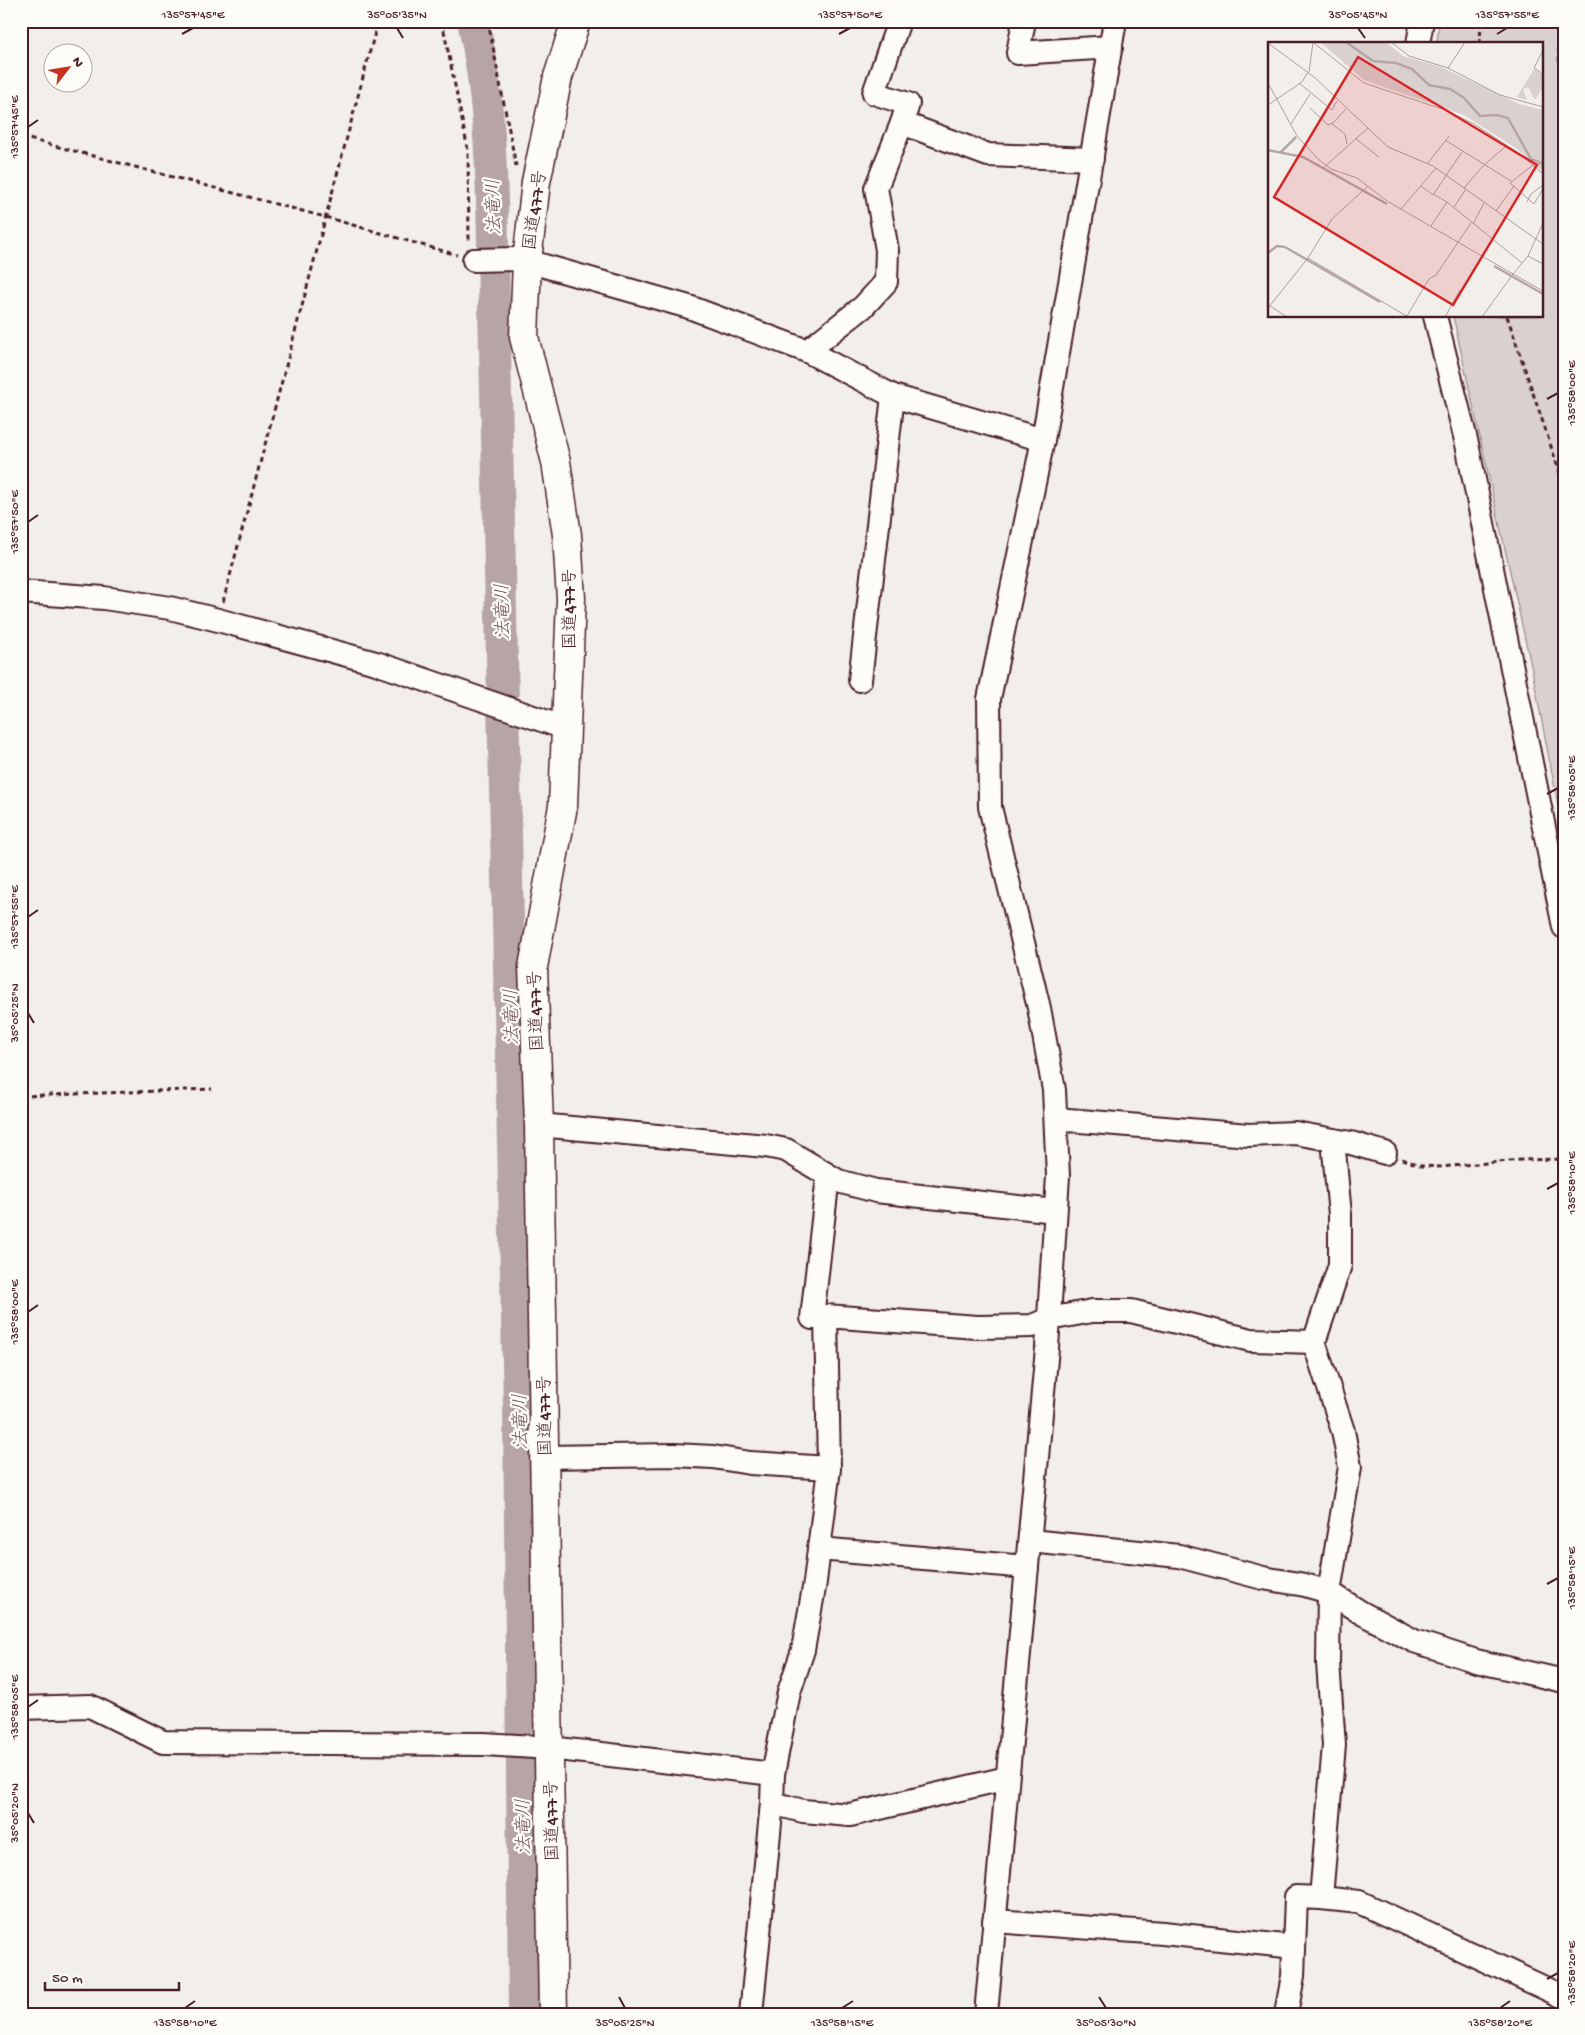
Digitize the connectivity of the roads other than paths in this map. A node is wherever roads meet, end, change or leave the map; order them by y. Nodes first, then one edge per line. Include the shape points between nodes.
1 (576, 21) edge
2 (899, 21) edge
3 (1024, 21) edge
4 (1115, 21) edge
5 (1422, 21) edge
6 (1418, 42) edge
7 (1111, 47) junction
8 (902, 123) junction
9 (1092, 159) junction
10 (472, 260) road end
11 (523, 260) junction
12 (1436, 318) edge
13 (808, 351) junction
14 (893, 396) junction
15 (1044, 440) junction
16 (21, 592) edge
17 (860, 680) dead end
18 (568, 729) junction
19 (1564, 927) edge
20 (1056, 1119) junction
21 (539, 1125) junction
22 (1334, 1140) junction
23 (1385, 1153) road end
24 (828, 1176) junction
25 (1055, 1211) junction
26 (826, 1316) junction
27 (1048, 1319) junction
28 (1314, 1342) junction
29 (544, 1457) junction
30 (829, 1468) junction
31 (1030, 1541) junction
32 (819, 1549) junction
33 (1027, 1567) junction
34 (1329, 1592) junction
35 (1564, 1680) edge
36 (21, 1708) edge
37 (550, 1748) junction
38 (773, 1774) junction
39 (1008, 1778) junction
40 (772, 1803) junction
41 (1321, 1898) junction
42 (994, 1921) junction
43 (1294, 1947) junction
44 (1564, 1997) edge
45 (553, 2014) edge
46 (751, 2014) edge
47 (986, 2014) edge
48 (1286, 2014) edge
49 (1558, 2014) edge

1 - 11 highway, 国道477号 via 558,77
2 - 8 street via 874,93 908,104
3 - 7 street via 1018,54
4 - 7 street
5 - 6 street
7 - 9 street
8 - 9 street via 988,155
8 - 13 street via 876,188 887,250 886,282 863,307
9 - 15 street
10 - 11 street
11 - 13 street via 689,307
11 - 18 highway, 国道477号 via 524,337 556,462 568,535 571,599
12 - 19 street via 1467,444
13 - 14 street
14 - 15 street
14 - 17 street
15 - 20 street via 989,699 990,807 1039,1008
16 - 18 street via 104,598 170,608 218,620 376,663
18 - 21 highway, 国道477号 via 564,806 533,967
20 - 22 street via 1249,1135 1295,1133
20 - 25 street via 1058,1176
21 - 24 street via 766,1146 786,1150
21 - 29 highway, 国道477号
22 - 23 street
22 - 28 street via 1340,1265
24 - 25 street via 876,1191
24 - 26 street via 812,1318
25 - 27 street
26 - 27 street via 977,1327 1032,1326
26 - 30 street
27 - 28 street via 1092,1311 1131,1311 1251,1340
27 - 31 street
28 - 34 street via 1350,1466
29 - 30 street via 674,1455
29 - 37 highway, 国道477号
30 - 32 street
31 - 33 street
31 - 34 street via 1178,1556
32 - 33 street
32 - 38 street via 802,1650 789,1692
33 - 39 street
34 - 35 street via 1414,1641 1476,1661
34 - 41 street via 1328,1663 1334,1745
36 - 37 street via 90,1706 163,1742 484,1744
37 - 38 street
37 - 45 highway, 国道477号
38 - 40 street
39 - 40 street via 850,1815 803,1811
39 - 42 street
40 - 46 street
41 - 43 street via 1296,1897
41 - 44 street via 1359,1902
42 - 43 street via 1163,1933
42 - 47 street
43 - 48 street
44 - 49 street

